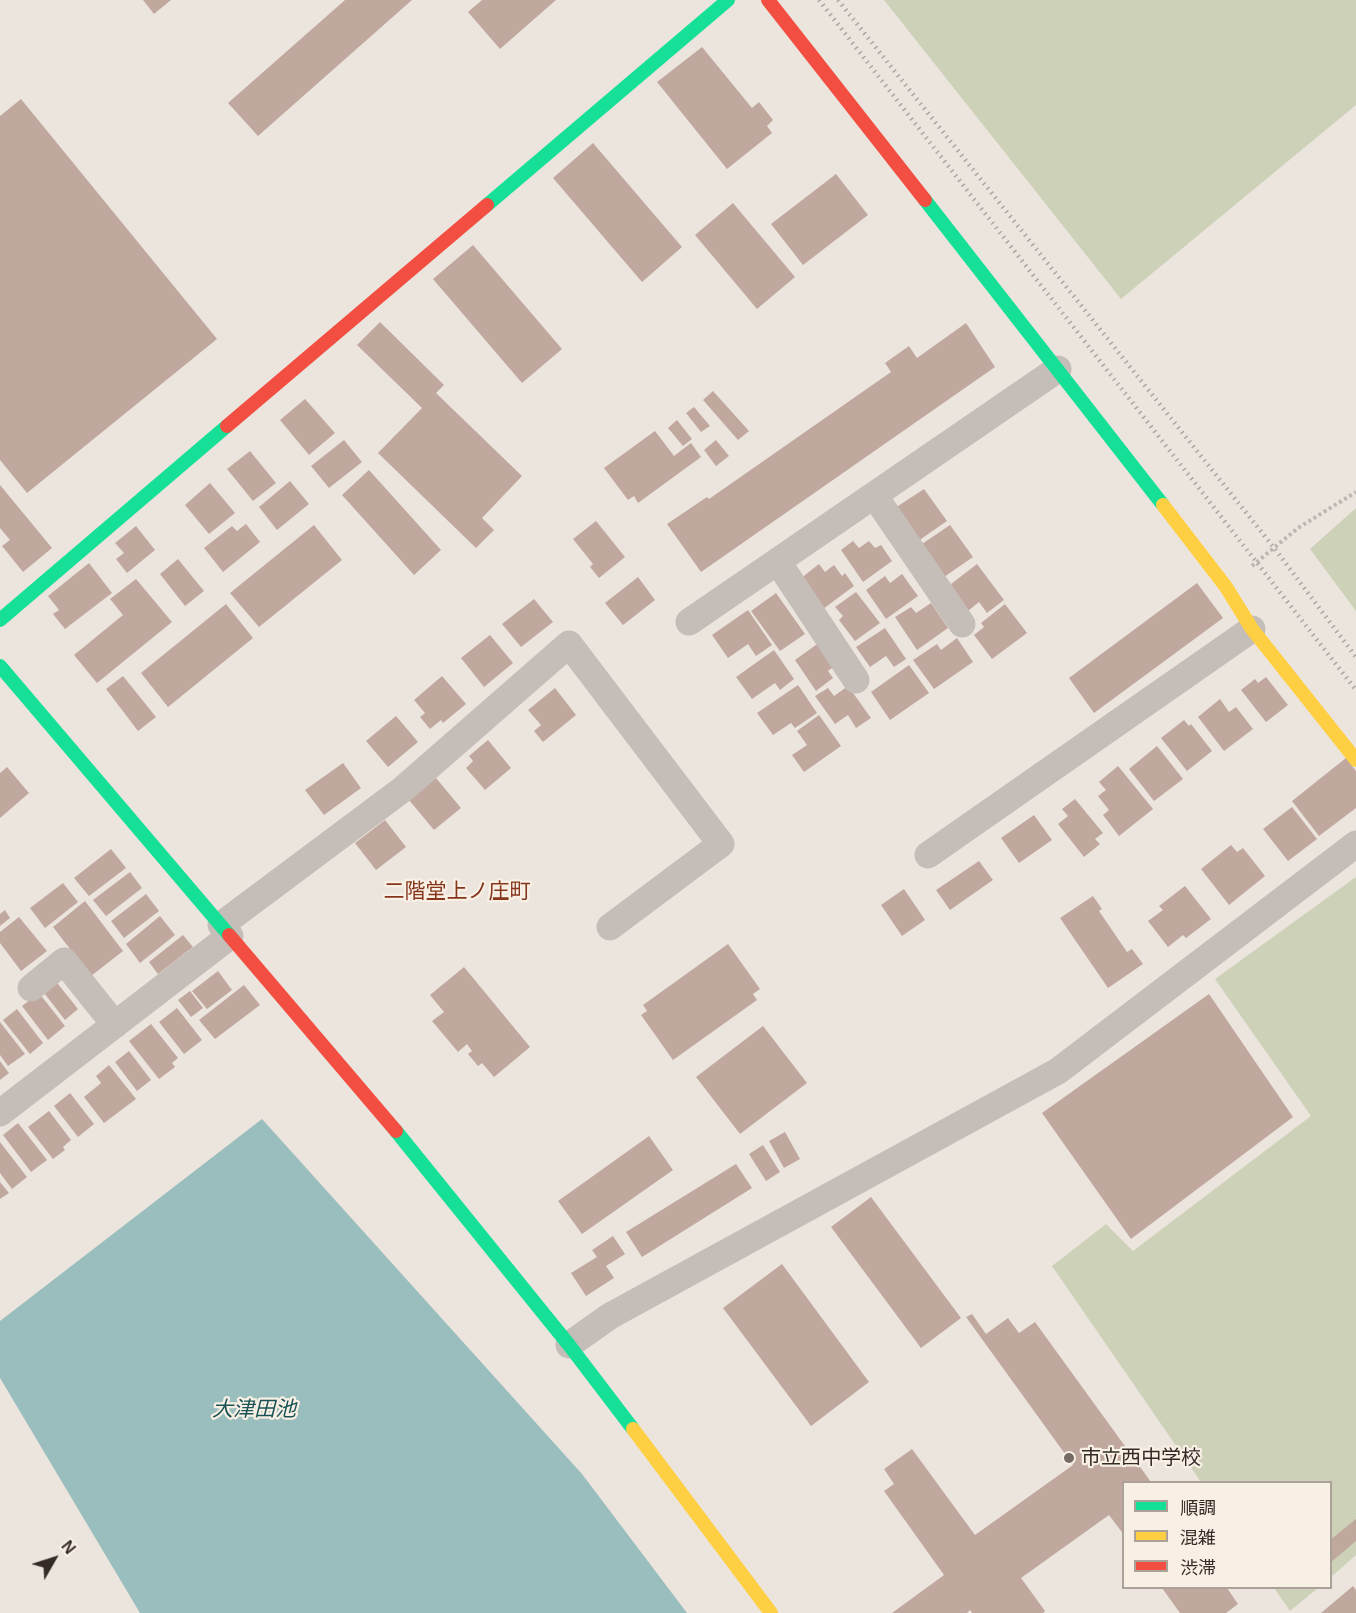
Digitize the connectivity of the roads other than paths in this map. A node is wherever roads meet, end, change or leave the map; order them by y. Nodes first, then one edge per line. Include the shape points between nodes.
1 (728, 0) edge
2 (768, 0) edge
3 (1058, 369) junction
4 (874, 495) junction
5 (778, 562) junction
6 (0, 620) edge
7 (689, 622) dead end
8 (962, 624) dead end
9 (1252, 629) junction
10 (0, 666) edge
11 (856, 680) dead end
12 (1356, 760) edge
13 (1356, 844) edge
14 (928, 855) dead end
15 (610, 927) dead end
16 (226, 931) junction
17 (31, 988) dead end
18 (115, 1025) junction
19 (0, 1113) edge
20 (569, 1345) junction
21 (771, 1613) edge

1 - 6 street
2 - 3 street
3 - 4 street
3 - 9 street via 1226,587
4 - 5 street
4 - 8 street
5 - 7 street
5 - 11 street
9 - 12 street
9 - 14 street
10 - 16 street
13 - 20 street via 1058,1071 610,1316
15 - 16 street via 721,844 569,644 403,789
16 - 18 street
16 - 20 street via 422,1162
17 - 18 street via 64,961
18 - 19 street
20 - 21 street

